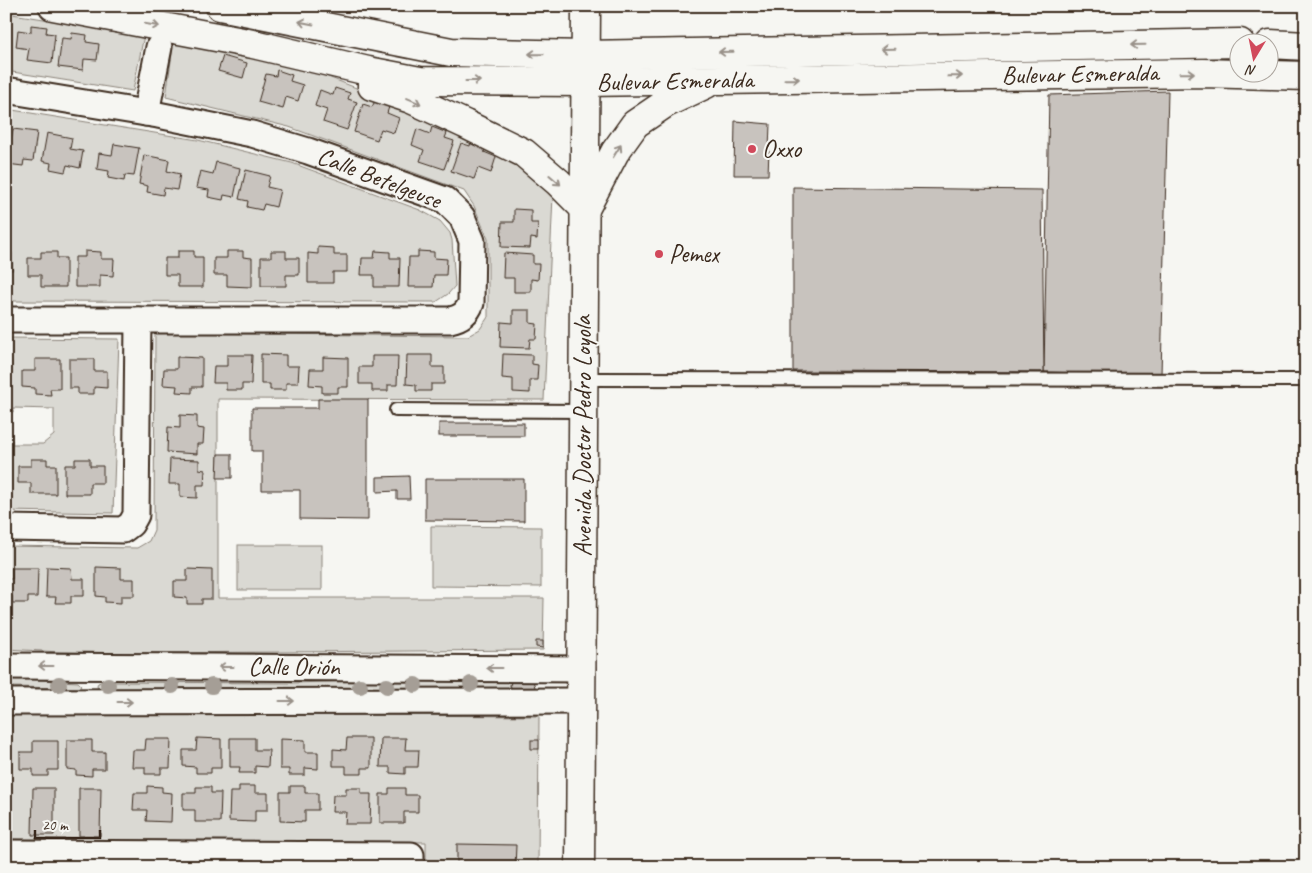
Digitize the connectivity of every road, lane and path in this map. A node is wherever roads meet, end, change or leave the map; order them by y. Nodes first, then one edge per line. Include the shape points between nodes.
1 (53, 6) edge
2 (220, 6) edge
3 (328, 6) edge
4 (586, 6) edge
5 (359, 34) junction
6 (1230, 43) edge
7 (253, 44) junction
8 (1280, 45) edge
9 (1306, 46) edge
10 (159, 47) dead end
11 (586, 48) junction
12 (1306, 76) edge
13 (713, 80) junction
14 (586, 82) junction
15 (6, 90) edge
16 (146, 113) junction
17 (585, 209) junction
18 (6, 320) edge
19 (138, 320) junction
20 (584, 379) junction
21 (1306, 380) edge
22 (396, 410) dead end
23 (583, 410) junction
24 (6, 528) edge
25 (6, 666) edge
26 (87, 666) junction
27 (582, 669) junction
28 (582, 700) junction
29 (6, 702) edge
30 (87, 702) junction
31 (6, 853) edge
32 (411, 861) edge
33 (580, 867) edge

1 -> 7 main road, Bulevar Esmeralda
5 -> 2 main road, Bulevar Esmeralda
3 - 5 main road
4 - 11 main road, Avenida Doctor Pedro Loyola
11 -> 5 main road, Bulevar Esmeralda via 452,52
6 -> 11 main road, Bulevar Esmeralda
7 -> 14 main road, Bulevar Esmeralda via 420,81
7 -> 17 main road via 411,100 524,153
8 - 9 main road
10 - 16 street
11 - 14 main road, Avenida Doctor Pedro Loyola
13 -> 12 main road, Bulevar Esmeralda via 1203,72
13 - 14 main road, Bulevar Esmeralda
17 -> 13 main road via 615,152 635,124 666,103
14 - 17 main road, Avenida Doctor Pedro Loyola
15 - 16 street, Calle Betelgeuse
16 - 19 street, Calle Betelgeuse via 252,134 445,200 462,217 472,241 470,304 463,315 450,320
17 - 20 main road, Avenida Doctor Pedro Loyola
18 - 19 street, Calle Betelgeuse
19 - 24 street via 136,515 131,524 123,530
20 - 21 lane
20 - 23 main road, Avenida Doctor Pedro Loyola
22 - 23 lane
23 - 27 main road, Avenida Doctor Pedro Loyola
26 -> 25 street, Calle Orión
27 -> 26 street, Calle Orión
26 - 30 street
27 - 28 main road, Avenida Doctor Pedro Loyola
30 -> 28 street, Calle Orión
28 - 33 main road, Avenida Doctor Pedro Loyola
29 - 30 street, Calle Orión
31 - 32 street

